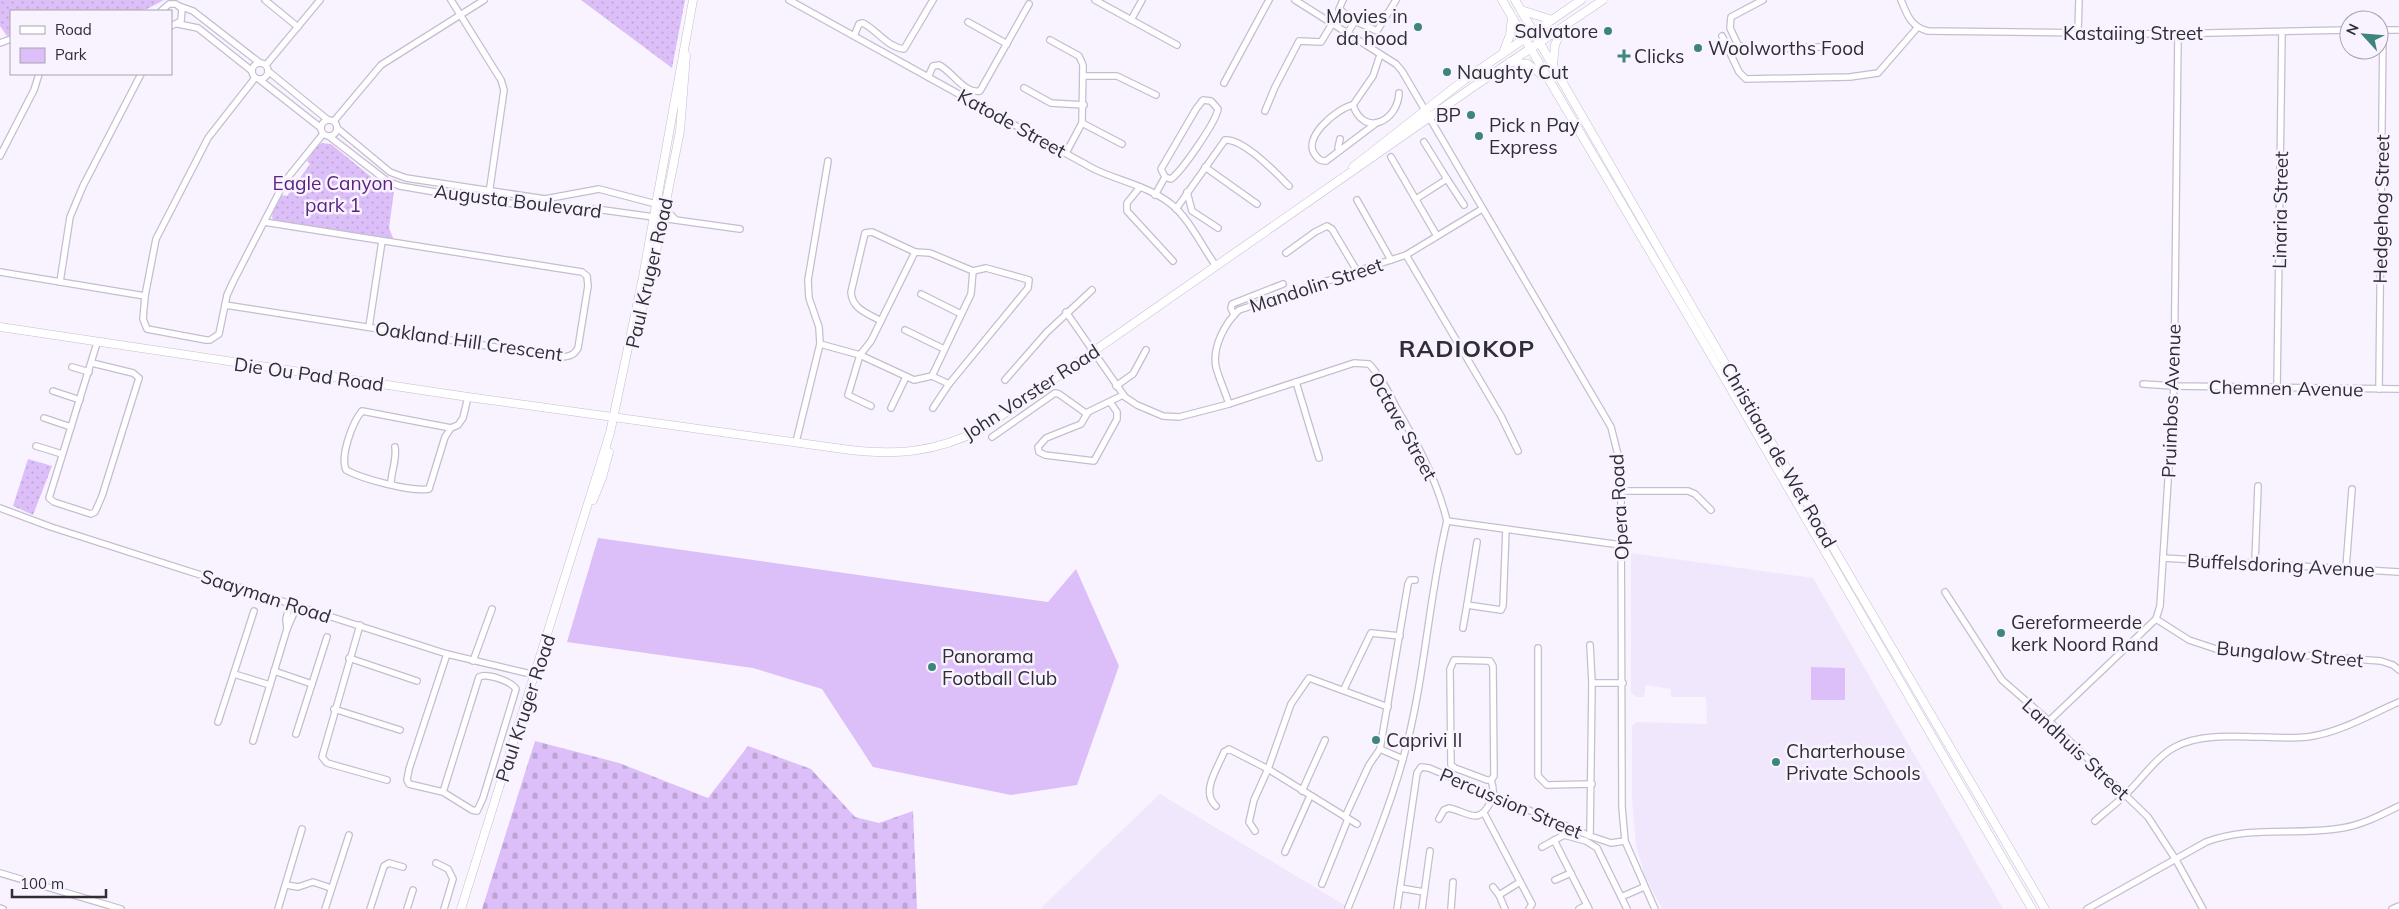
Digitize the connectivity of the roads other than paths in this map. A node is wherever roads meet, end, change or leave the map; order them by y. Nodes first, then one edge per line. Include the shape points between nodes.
1 (265, 0) edge
2 (320, 0) edge
3 (451, 0) edge
4 (484, 0) edge
5 (693, 0) edge
6 (789, 0) edge
7 (1095, 0) edge
8 (1142, 0) edge
9 (1269, 0) edge
10 (1295, 0) edge
11 (1343, 0) edge
12 (1396, 0) edge
13 (1502, 0) edge
14 (1515, 0) edge
15 (1581, 0) edge
16 (1603, 0) edge
17 (1901, 0) edge
18 (2078, 0) edge
19 (930, 1) edge
20 (1760, 1) edge
21 (1029, 4) dead end
22 (179, 6) junction
23 (162, 10) edge
24 (1521, 10) junction
25 (460, 15) junction
26 (1512, 17) junction
27 (1131, 20) junction
28 (1552, 20) junction
29 (1355, 21) junction
30 (968, 22) dead end
31 (178, 24) junction
32 (1332, 24) junction
33 (172, 26) edge
34 (1563, 26) junction
35 (298, 27) junction
36 (1917, 28) junction
37 (2339, 30) edge
38 (2078, 32) junction
39 (2282, 32) junction
40 (687, 33) junction
41 (1533, 33) junction
42 (1347, 34) junction
43 (2178, 34) junction
44 (854, 36) junction
45 (1722, 36) dead end
46 (1525, 39) junction
47 (1050, 40) dead end
48 (1539, 42) junction
49 (1007, 44) junction
50 (1177, 45) dead end
51 (1738, 45) junction
52 (1819, 47) dead end
53 (1530, 48) junction
54 (1729, 51) junction
55 (1503, 53) junction
56 (1380, 55) junction
57 (2381, 60) edge
58 (1510, 62) junction
59 (265, 66) junction
60 (1553, 66) junction
61 (252, 71) junction
62 (39, 75) edge
63 (139, 75) edge
64 (1084, 76) junction
65 (928, 77) junction
66 (258, 79) junction
67 (1224, 83) dead end
68 (1551, 84) junction
69 (1024, 88) dead end
70 (1399, 93) dead end
71 (1156, 95) dead end
72 (1084, 105) junction
73 (1353, 105) junction
74 (1425, 109) junction
75 (1265, 111) dead end
76 (1430, 117) junction
77 (331, 121) junction
78 (1082, 123) junction
79 (1375, 124) junction
80 (337, 128) junction
81 (324, 133) junction
82 (1340, 138) dead end
83 (1424, 142) dead end
84 (1122, 144) dead end
85 (1340, 150) junction
86 (1066, 153) junction
87 (0, 156) edge
88 (1391, 157) dead end
89 (828, 161) dead end
90 (1204, 167) junction
91 (1165, 177) junction
92 (1447, 179) junction
93 (1336, 181) junction
94 (1289, 186) dead end
95 (1140, 187) junction
96 (490, 190) junction
97 (1187, 192) junction
98 (1155, 195) junction
99 (1416, 199) junction
100 (1356, 200) dead end
101 (488, 201) junction
102 (656, 204) junction
103 (1257, 204) dead end
104 (1464, 205) dead end
105 (664, 208) junction
106 (1176, 208) junction
107 (1482, 209) junction
108 (653, 218) junction
109 (675, 219) junction
110 (663, 220) junction
111 (264, 222) junction
112 (1218, 228) dead end
113 (740, 229) dead end
114 (1437, 236) junction
115 (382, 240) junction
116 (915, 252) junction
117 (1286, 253) dead end
118 (1406, 255) junction
119 (1391, 260) junction
120 (1172, 261) dead end
121 (1216, 266) junction
122 (973, 271) junction
123 (1357, 271) junction
124 (0, 272) edge
125 (60, 282) junction
126 (1283, 284) dead end
127 (1092, 290) dead end
128 (921, 294) dead end
129 (145, 296) junction
130 (225, 306) junction
131 (1066, 312) junction
132 (962, 314) junction
133 (1234, 315) junction
134 (881, 320) junction
135 (0, 327) edge
136 (369, 328) junction
137 (905, 330) dead end
138 (97, 343) junction
139 (820, 344) junction
140 (944, 349) junction
141 (1146, 350) dead end
142 (1094, 352) junction
143 (860, 355) junction
144 (92, 363) junction
145 (72, 367) dead end
146 (89, 372) junction
147 (932, 376) junction
148 (906, 377) junction
149 (1006, 380) dead end
150 (1296, 382) junction
151 (949, 384) junction
152 (2143, 384) dead end
153 (1116, 386) junction
154 (2174, 386) junction
155 (2277, 388) junction
156 (2379, 389) junction
157 (2399, 389) edge
158 (53, 391) dead end
159 (1123, 394) junction
160 (468, 397) junction
161 (80, 400) junction
162 (1110, 402) junction
163 (1229, 404) junction
164 (871, 406) dead end
165 (891, 408) dead end
166 (933, 408) dead end
167 (1087, 414) junction
168 (44, 418) dead end
169 (615, 418) junction
170 (71, 427) junction
171 (451, 428) junction
172 (992, 438) dead end
173 (796, 442) junction
174 (36, 446) dead end
175 (395, 447) dead end
176 (1518, 451) dead end
177 (62, 454) junction
178 (1319, 458) dead end
179 (392, 484) junction
180 (2258, 486) dead end
181 (2352, 489) dead end
182 (1621, 491) junction
183 (0, 508) edge
184 (1711, 510) dead end
185 (1447, 520) junction
186 (1506, 529) junction
187 (1476, 542) dead end
188 (1621, 545) junction
189 (2163, 558) junction
190 (2255, 562) junction
191 (2346, 568) junction
192 (2399, 572) edge
193 (1415, 580) dead end
194 (1946, 592) dead end
195 (290, 604) junction
196 (1467, 604) junction
197 (297, 606) junction
198 (492, 609) dead end
199 (254, 611) dead end
200 (291, 612) junction
201 (2156, 619) junction
202 (360, 625) junction
203 (1463, 628) dead end
204 (1400, 636) junction
205 (327, 638) dead end
206 (1590, 645) dead end
207 (1538, 648) dead end
208 (447, 654) junction
209 (349, 658) junction
210 (473, 661) junction
211 (2399, 670) edge
212 (274, 671) junction
213 (234, 674) junction
214 (535, 676) junction
215 (417, 681) dead end
216 (1592, 683) junction
217 (1623, 683) junction
218 (312, 684) junction
219 (270, 685) junction
220 (1344, 689) junction
221 (2399, 702) edge
222 (1388, 707) junction
223 (334, 709) junction
224 (2049, 721) junction
225 (218, 722) dead end
226 (400, 730) dead end
227 (296, 734) dead end
228 (1325, 740) dead end
229 (253, 741) dead end
230 (1380, 749) junction
231 (1403, 758) junction
232 (1268, 769) junction
233 (387, 780) dead end
234 (1491, 780) junction
235 (1592, 784) junction
236 (1302, 791) junction
237 (443, 792) junction
238 (1494, 794) junction
239 (2126, 794) junction
240 (1310, 796) junction
241 (1216, 806) dead end
242 (2399, 806) edge
243 (1484, 813) junction
244 (1346, 818) junction
245 (1439, 819) dead end
246 (2095, 822) dead end
247 (1358, 824) dead end
248 (302, 828) dead end
249 (1255, 831) dead end
250 (349, 835) dead end
251 (1590, 836) junction
252 (1554, 840) junction
253 (1625, 842) junction
254 (1542, 847) dead end
255 (1430, 851) dead end
256 (1285, 852) dead end
257 (2176, 860) junction
258 (436, 863) dead end
259 (403, 867) dead end
260 (0, 873) edge
261 (1571, 873) junction
262 (1555, 880) dead end
263 (1454, 882) dead end
264 (1520, 882) junction
265 (1322, 884) dead end
266 (286, 885) junction
267 (1493, 887) dead end
268 (1644, 887) junction
269 (331, 888) junction
270 (1400, 888) junction
271 (413, 890) dead end
272 (1424, 892) junction
273 (1499, 895) junction
274 (1621, 898) junction
275 (2399, 906) edge
276 (1588, 907) edge
277 (1348, 908) dead end
278 (121, 909) edge
279 (278, 909) edge
280 (325, 909) edge
281 (370, 909) edge
282 (407, 909) edge
283 (444, 909) edge
284 (461, 909) edge
285 (1397, 909) edge
286 (1422, 909) edge
287 (1426, 909) edge
288 (1451, 909) edge
289 (1505, 909) edge
290 (1529, 909) edge
291 (1579, 909) edge
292 (1627, 909) edge
293 (1655, 909) edge
294 (2032, 909) edge
295 (2045, 909) edge
296 (2087, 909) edge
297 (2203, 909) edge
298 (2392, 909) edge

1 - 35 street
2 - 35 street
3 - 25 street
4 - 25 street
5 - 40 street, Paul Kruger Road
6 - 44 street, Katode Street
7 - 27 street
8 - 27 street
9 - 67 street
10 - 32 street, Opera Road
11 - 29 street via 1339,9
12 - 29 street via 1377,31
13 - 26 street, Christiaan de Wet Road
14 - 24 street, Christiaan de Wet Road
15 - 28 street, John Vorster Road
16 - 34 street, John Vorster Road
17 - 36 street via 1908,18
18 - 38 street
19 - 44 street via 904,49 883,39 863,23 859,24
20 - 51 street via 1731,17 1730,26
21 - 49 street
22 - 23 street via 169,4
22 - 31 street via 183,17
22 - 59 street via 193,11
24 - 28 street
24 - 41 street, Christiaan de Wet Road
25 - 77 street via 381,65
25 - 96 street via 504,90
26 - 46 street, Christiaan de Wet Road
26 - 55 street
27 - 50 street
28 - 41 street, John Vorster Road
29 - 42 street
30 - 49 street
31 - 33 street
31 - 61 street via 198,28
32 - 42 street, Opera Road
32 - 75 street via 1321,42 1299,41
34 - 48 street, John Vorster Road
34 - 60 street
35 - 59 street
36 - 38 street, Kastaiing Street via 1928,31
36 - 54 street via 1878,73 1866,76 1746,79
37 - 39 street, Kastaiing Street
38 - 43 street, Kastaiing Street
39 - 43 street, Kastaiing Street
39 - 155 street, Linaria Street
40 - 102 street, Paul Kruger Road
40 - 105 street, Paul Kruger Road via 680,131
41 - 46 street, John Vorster Road
41 - 48 street, Christiaan de Wet Road
42 - 56 street, Opera Road
43 - 154 street, Pruimbos Avenue
44 - 65 street, Katode Street
45 - 54 street
46 - 53 street, Christiaan de Wet Road
46 - 55 street, John Vorster Road
47 - 64 street via 1079,56
48 - 53 street, John Vorster Road
48 - 60 street, Christiaan de Wet Road
49 - 65 street via 979,91 957,81 939,64 934,66
51 - 52 street via 1751,50
51 - 54 street
53 - 58 street, John Vorster Road
53 - 68 street, Christiaan de Wet Road
55 - 74 street, John Vorster Road
56 - 73 street via 1373,76
56 - 74 street, Opera Road via 1400,68
57 - 156 street, Hedgehog Street
58 - 68 street via 1532,66
58 - 76 street, John Vorster Road
59 - 61 street via 253,67
59 - 66 street via 265,78
59 - 77 street
60 - 295 street, Christiaan de Wet Road
61 - 66 street
62 - 87 street
63 - 125 street via 70,217
64 - 71 street via 1117,76
64 - 72 street
65 - 86 street, Katode Street
66 - 81 street, Augusta Boulevard
66 - 129 street via 208,138 155,244
68 - 294 street, Christiaan de Wet Road
69 - 72 street via 1051,103
70 - 79 street via 1394,112
72 - 78 street
73 - 79 street via 1359,118 1367,124
73 - 85 street via 1332,116 1317,131 1312,144 1314,154 1324,161
74 - 76 street, Opera Road
74 - 93 street, John Vorster Road
76 - 93 street, John Vorster Road via 1342,180
76 - 107 street, Opera Road
77 - 80 street
77 - 81 street via 322,124
78 - 84 street
78 - 86 street
79 - 85 street
80 - 81 street via 336,133
80 - 96 street, Augusta Boulevard via 398,176
81 - 101 street, Augusta Boulevard via 392,184
81 - 111 street via 285,181
82 - 85 street
83 - 92 street
86 - 95 street, Katode Street via 1100,172
88 - 99 street
89 - 139 street via 808,280
90 - 94 street via 1222,142 1228,139 1264,162
90 - 97 street
90 - 103 street
91 - 91 street via 1161,169 1196,109 1203,100 1211,102 1218,109 1214,119 1179,172 1171,179
91 - 98 street
92 - 99 street
92 - 104 street
93 - 121 street, John Vorster Road
95 - 98 street, Katode Street
95 - 120 street via 1127,203 1127,211
96 - 101 street
96 - 102 street, Augusta Boulevard via 551,199 599,189
97 - 106 street
97 - 112 street via 1192,211
98 - 106 street, Katode Street
99 - 114 street
100 - 119 street
101 - 108 street, Augusta Boulevard
102 - 105 street, Augusta Boulevard
102 - 108 street, Paul Kruger Road
105 - 109 street, Augusta Boulevard
105 - 110 street, Paul Kruger Road
106 - 121 street, Katode Street
107 - 114 street, Mandolin Street
107 - 182 street, Opera Road via 1611,427 1619,459
108 - 110 street, Augusta Boulevard
108 - 169 street, Paul Kruger Road
109 - 110 street, Augusta Boulevard
109 - 113 street, Augusta Boulevard
110 - 169 street, Paul Kruger Road
111 - 115 street, Oakland Hill Crescent
111 - 130 street via 233,282
114 - 118 street, Mandolin Street
115 - 136 street
115 - 136 street, Oakland Hill Crescent via 582,272 587,276 586,304 576,353 563,357
116 - 122 street via 930,253
116 - 134 street
116 - 134 street via 872,232 865,234 852,299 856,307
117 - 123 street via 1327,226
118 - 119 street, Mandolin Street
118 - 176 street via 1501,416
119 - 123 street, Mandolin Street
121 - 142 street, John Vorster Road
122 - 132 street via 972,289
122 - 151 street via 986,268 1027,280 1030,284
123 - 133 street, Mandolin Street via 1246,307
124 - 125 street
125 - 129 street
126 - 133 street via 1232,304 1230,308
127 - 131 street
128 - 132 street
129 - 130 street via 143,320 147,329 206,340 219,334
130 - 136 street, Oakland Hill Crescent
131 - 142 street, Octave Street
131 - 149 street
132 - 140 street
133 - 163 street, Mandolin Street via 1220,339 1215,359
134 - 143 street
135 - 138 street, Die Ou Pad Road
137 - 140 street
138 - 144 street
138 - 160 street, Die Ou Pad Road
139 - 143 street
139 - 173 street
140 - 147 street
141 - 153 street via 1133,374
142 - 153 street, Octave Street
142 - 173 street, John Vorster Road via 982,429 941,446 922,451 885,453
143 - 148 street
143 - 164 street via 848,394
144 - 146 street
144 - 177 street via 133,373 139,378 102,496 93,514 49,498
145 - 146 street
146 - 161 street
147 - 148 street via 919,381
147 - 151 street
148 - 165 street
150 - 163 street, Octave Street
150 - 178 street
150 - 185 street, Octave Street via 1358,362 1371,366 1420,449
151 - 166 street
152 - 154 street, Chemnen Avenue
153 - 159 street, Octave Street
154 - 155 street, Chemnen Avenue
154 - 189 street, Pruimbos Avenue
155 - 156 street, Chemnen Avenue
156 - 157 street, Chemnen Avenue
158 - 161 street
159 - 162 street
159 - 163 street, Octave Street via 1137,405 1172,418
160 - 169 street, Die Ou Pad Road
160 - 171 street via 463,418
161 - 170 street
162 - 167 street
162 - 167 street via 1118,412 1117,419 1094,461 1039,452 1038,447 1046,438 1081,424
167 - 172 street via 1055,393
168 - 170 street
169 - 173 street, John Vorster Road
169 - 214 street, Paul Kruger Road
170 - 177 street
171 - 179 street via 445,437 429,489
171 - 179 street via 362,411 342,462 354,475
174 - 177 street
175 - 179 street
180 - 190 street
181 - 191 street
182 - 184 street via 1688,491
182 - 188 street, Opera Road
183 - 195 street, Saayman Road
185 - 186 street
185 - 231 street
186 - 188 street
186 - 196 street via 1502,608
187 - 196 street
188 - 217 street, Opera Road
189 - 190 street, Buffelsdoring Avenue
189 - 201 street, Pruimbos Avenue
190 - 191 street, Buffelsdoring Avenue
191 - 192 street, Buffelsdoring Avenue
193 - 204 street via 1409,582
194 - 224 street, Landhuis Street via 1998,676
195 - 197 street, Saayman Road
195 - 200 street
196 - 203 street
197 - 200 street
197 - 202 street, Saayman Road
198 - 210 street
199 - 213 street
200 - 212 street
201 - 211 street, Bungalow Street via 2189,640 2216,649 2381,661
201 - 224 street
202 - 208 street, Saayman Road
202 - 209 street
204 - 220 street via 1370,633
204 - 222 street
205 - 218 street
206 - 216 street
207 - 235 street via 1538,776 1547,785
208 - 210 street, Saayman Road
208 - 237 street via 407,780 411,785
209 - 215 street
209 - 223 street
210 - 214 street, Saayman Road
212 - 218 street
212 - 219 street
213 - 219 street
213 - 225 street
214 - 284 street, Paul Kruger Road
216 - 217 street
216 - 235 street
217 - 253 street, Opera Road via 1622,807
218 - 227 street
219 - 229 street
220 - 222 street via 1364,700
220 - 232 street via 1314,678 1307,681 1291,704
221 - 239 street via 2319,735 2208,738 2186,742 2163,755
222 - 230 street
223 - 226 street
223 - 233 street via 322,760
224 - 239 street, Landhuis Street
228 - 236 street
230 - 231 street
230 - 244 street via 1369,765
231 - 277 street via 1379,831
232 - 236 street
232 - 241 street via 1226,750 1209,790 1210,800
232 - 249 street via 1249,815
234 - 234 street via 1494,776 1493,666 1490,660 1454,660 1450,669 1451,765
234 - 238 street
235 - 251 street
236 - 240 street
237 - 237 street via 472,810 479,809 516,692 513,685 486,676 479,677
238 - 243 street
238 - 251 street, Percussion Street
238 - 270 street, Percussion Street via 1429,768 1421,768 1417,774
239 - 246 street
239 - 257 street, Landhuis Street via 2148,817
240 - 244 street
240 - 256 street
242 - 257 street via 2342,828 2254,831 2224,836 2206,842
243 - 245 street via 1470,816 1449,808
243 - 264 street
244 - 247 street
244 - 265 street
248 - 266 street
250 - 269 street
251 - 253 street, Percussion Street via 1611,843
252 - 254 street
252 - 261 street
252 - 274 street via 1561,835 1570,836 1597,848
253 - 268 street, Opera Road
255 - 272 street
257 - 296 street
257 - 297 street, Landhuis Street
258 - 283 street via 448,869 452,879
259 - 281 street via 384,866
260 - 278 street
261 - 262 street
261 - 276 street
263 - 288 street
264 - 273 street
264 - 290 street via 1532,904
266 - 269 street via 298,887 314,882
266 - 279 street
267 - 273 street
268 - 274 street
268 - 293 street, Opera Road
269 - 280 street
270 - 272 street
270 - 285 street, Percussion Street
271 - 282 street
272 - 286 street
273 - 289 street
274 - 292 street
275 - 298 street
276 - 291 street
286 - 287 street

